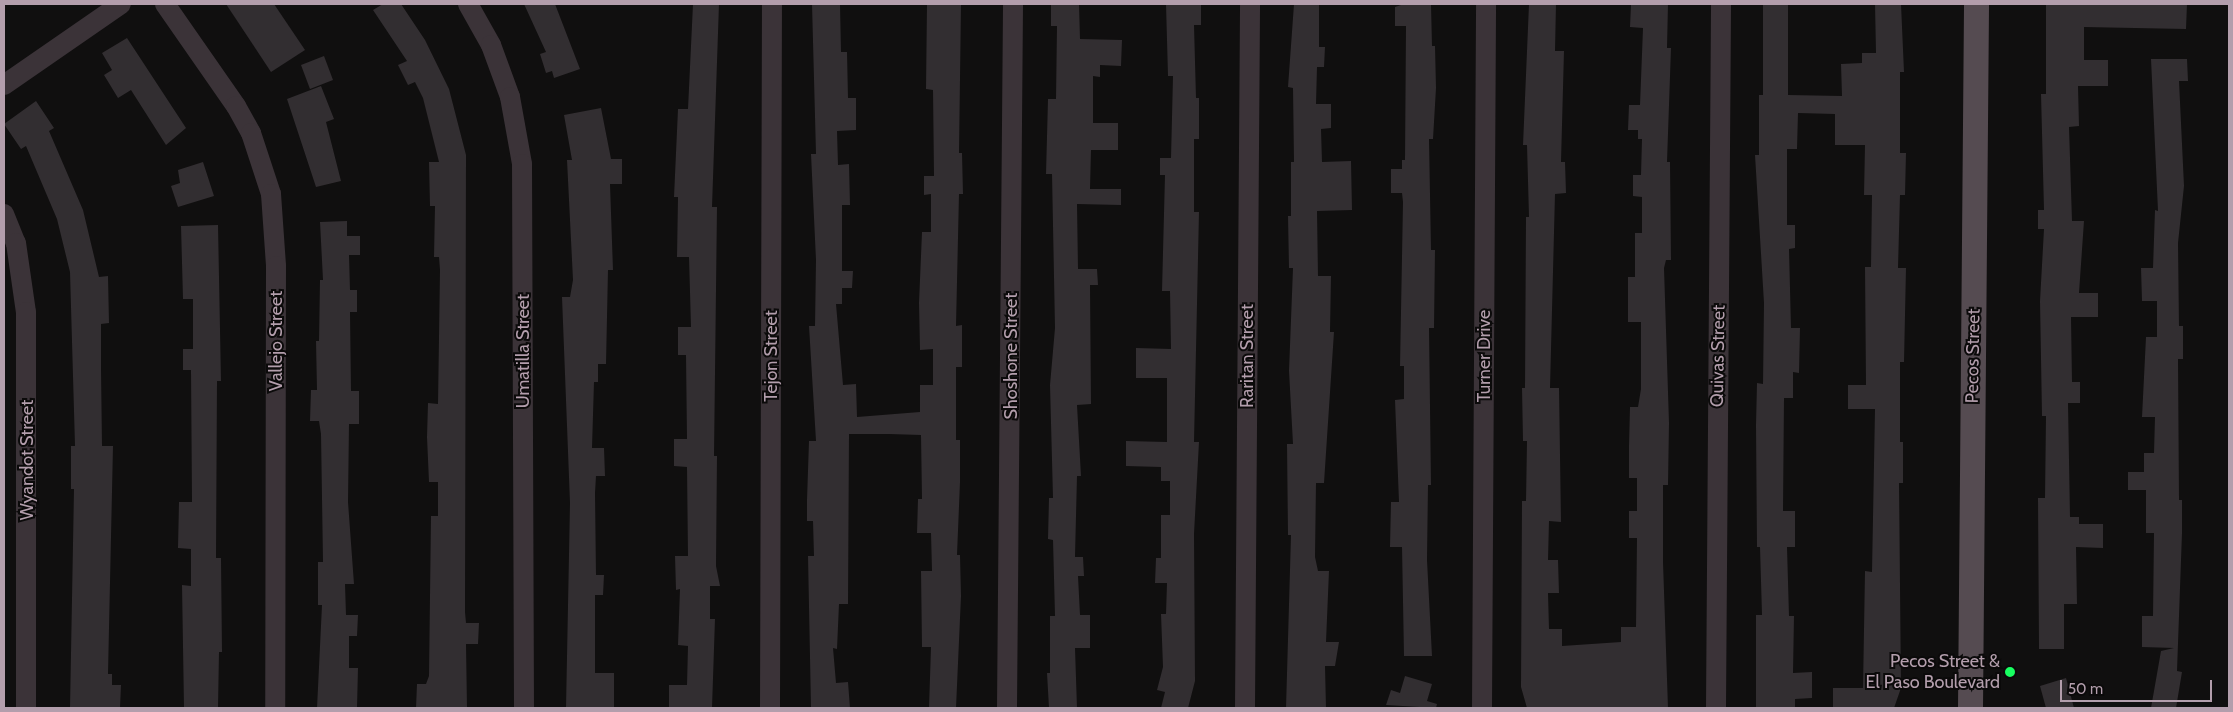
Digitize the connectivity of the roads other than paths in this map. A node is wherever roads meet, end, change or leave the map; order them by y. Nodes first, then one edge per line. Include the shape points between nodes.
1 (120, 4) edge
2 (165, 4) edge
3 (468, 4) edge
4 (772, 4) edge
5 (1013, 4) edge
6 (1250, 4) edge
7 (1486, 4) edge
8 (1721, 4) edge
9 (1976, 4) edge
10 (4, 85) edge
11 (4, 214) edge
12 (26, 708) edge
13 (275, 708) edge
14 (524, 708) edge
15 (770, 708) edge
16 (1007, 708) edge
17 (1245, 708) edge
18 (1482, 708) edge
19 (1716, 708) edge
20 (1970, 708) edge

1 - 10 street
2 - 13 street, Vallejo Street via 243,120 262,163 270,194 276,266
3 - 14 street, Umatilla Street via 491,45 510,97 522,164
4 - 15 street, Tejon Street
5 - 16 street, Shoshone Street
6 - 17 street, Raritan Street
7 - 18 street, Turner Drive
8 - 19 street, Quivas Street
9 - 20 main road, Pecos Street
11 - 12 street, Wyandot Street via 16,243 26,312

